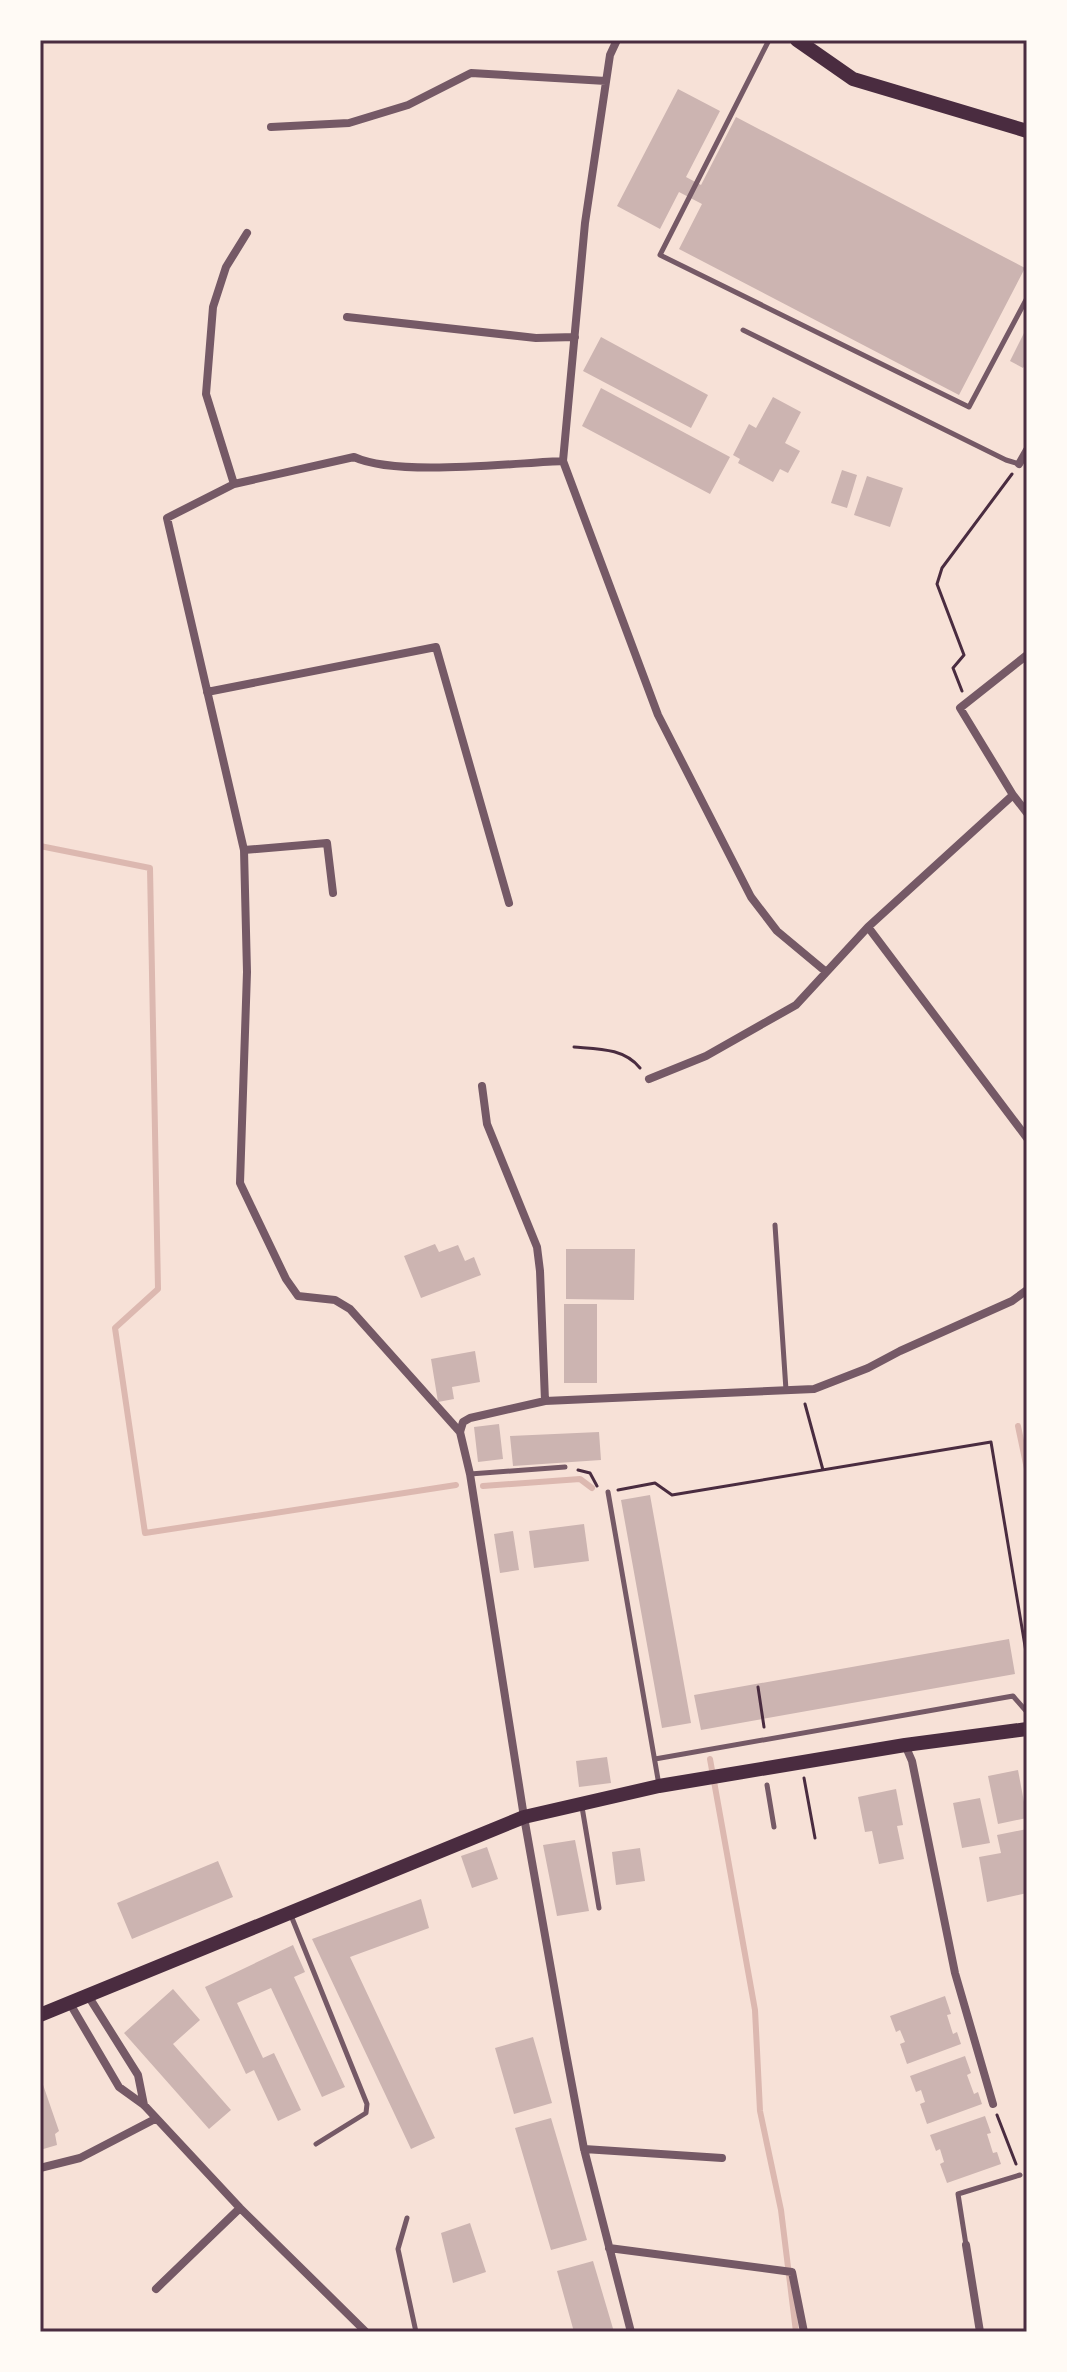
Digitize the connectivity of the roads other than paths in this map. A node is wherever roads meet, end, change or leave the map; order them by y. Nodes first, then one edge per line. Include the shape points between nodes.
1 (617, 40) edge
2 (769, 40) edge
3 (797, 40) edge
4 (606, 81) junction
5 (271, 127) dead end
6 (1027, 131) edge
7 (247, 233) dead end
8 (1027, 298) edge
9 (347, 317) dead end
10 (743, 330) dead end
11 (575, 337) junction
12 (1027, 450) edge
13 (563, 461) junction
14 (1019, 464) joint
15 (234, 484) junction
16 (1027, 655) edge
17 (207, 692) junction
18 (1013, 795) junction
19 (1027, 813) edge
20 (244, 850) junction
21 (333, 893) dead end
22 (509, 903) dead end
23 (868, 927) junction
24 (825, 971) junction
25 (649, 1079) road end
26 (482, 1086) dead end
27 (1024, 1126) edge
28 (1027, 1138) edge
29 (775, 1225) dead end
30 (1027, 1290) edge
31 (786, 1390) junction
32 (545, 1401) junction
33 (460, 1432) junction
34 (565, 1467) road end
35 (470, 1474) junction
36 (608, 1492) road end
37 (1027, 1712) edge
38 (1027, 1729) edge
39 (905, 1745) junction
40 (655, 1759) junction
41 (767, 1785) dead end
42 (659, 1786) junction
43 (582, 1803) junction
44 (524, 1817) junction
45 (774, 1827) dead end
46 (599, 1908) dead end
47 (290, 1912) junction
48 (87, 1994) junction
49 (69, 2001) junction
50 (40, 2015) edge
51 (993, 2104) road end
52 (144, 2105) junction
53 (155, 2119) junction
54 (316, 2144) dead end
55 (584, 2149) junction
56 (722, 2158) dead end
57 (40, 2168) edge
58 (1020, 2175) road end
59 (240, 2208) junction
60 (407, 2218) dead end
61 (966, 2245) joint
62 (609, 2248) junction
63 (156, 2289) dead end
64 (366, 2332) edge
65 (416, 2332) edge
66 (631, 2332) edge
67 (804, 2332) edge
68 (980, 2332) edge

1 - 4 street
2 - 8 lane via 660,255 969,407
3 - 6 main road via 853,79
4 - 5 street via 471,73 408,105 349,123
4 - 11 street
7 - 15 street via 226,267 213,307 206,394
9 - 11 street via 536,338
10 - 14 lane
11 - 13 street
12 - 14 street
13 - 15 street via 427,467 366,463 354,457
13 - 24 street via 658,715 751,897 777,931
15 - 17 street via 167,518
16 - 18 street via 960,708
17 - 20 street
17 - 22 street via 436,647
18 - 19 street
18 - 23 street
20 - 21 street via 327,843
20 - 33 street via 247,972 240,1183 298,1296 335,1300 350,1309
23 - 24 street
23 - 27 street
24 - 25 street via 796,1005 706,1056
26 - 32 street via 487,1124 537,1247
27 - 28 street
29 - 31 lane
30 - 31 street via 868,1368 814,1389
31 - 32 street
32 - 33 street via 470,1418
33 - 35 street
34 - 35 lane
35 - 44 street
36 - 40 lane
37 - 40 lane via 1013,1696
38 - 39 main road
39 - 42 main road
39 - 51 street via 955,1973
40 - 42 lane
41 - 45 lane
42 - 43 main road
43 - 44 main road
43 - 46 lane
44 - 47 main road
44 - 55 street
47 - 48 main road
47 - 54 lane via 367,2104 366,2113
48 - 49 main road
48 - 52 street via 138,2075
49 - 50 main road
49 - 52 street via 119,2087
52 - 53 street
53 - 57 street via 80,2158
53 - 59 street
55 - 56 street
55 - 62 street
58 - 61 lane via 958,2194
59 - 63 street
59 - 64 street
60 - 65 lane via 398,2249
61 - 68 street
62 - 66 street
62 - 67 street via 792,2272

